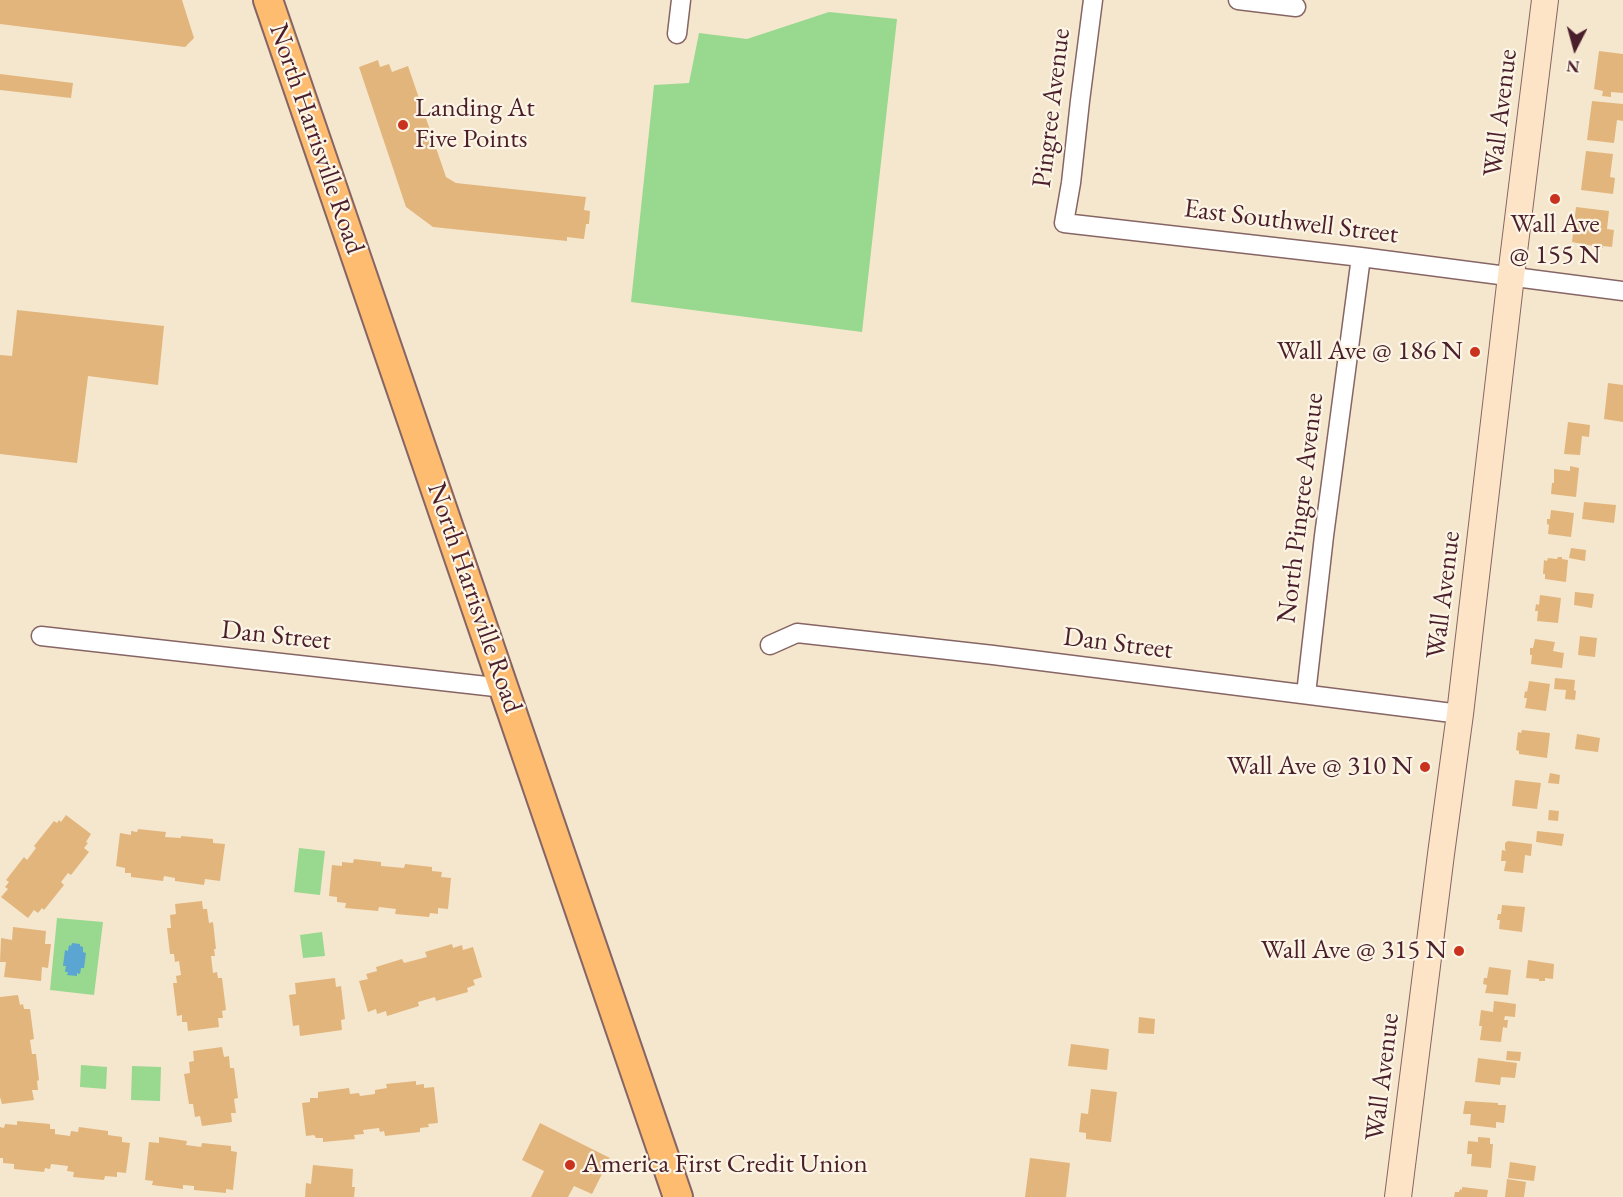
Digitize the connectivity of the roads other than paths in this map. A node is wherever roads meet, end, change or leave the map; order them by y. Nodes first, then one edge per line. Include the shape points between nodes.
1 (268, 0) edge
2 (681, 0) edge
3 (1093, 0) edge
4 (1238, 0) edge
5 (1545, 0) edge
6 (1296, 7) dead end
7 (677, 34) dead end
8 (1064, 223) joint
9 (1361, 257) junction
10 (1511, 276) junction
11 (1623, 291) edge
12 (41, 636) dead end
13 (770, 645) dead end
14 (504, 688) junction
15 (1306, 694) junction
16 (1460, 714) junction
17 (678, 1197) edge
18 (1398, 1197) edge

1 - 14 main road, North Harrisville Road
2 - 7 street
3 - 8 street, Pingree Avenue
4 - 6 street
5 - 10 main road, Wall Avenue
8 - 9 street, East Southwell Street
9 - 10 street, East Southwell Street
9 - 15 street, North Pingree Avenue
10 - 11 street, East Southwell Street
10 - 16 main road, Wall Avenue
12 - 14 street, Dan Street
13 - 15 street, Dan Street via 797,633
14 - 17 main road, North Harrisville Road
15 - 16 street, Dan Street
16 - 18 main road, Wall Avenue

